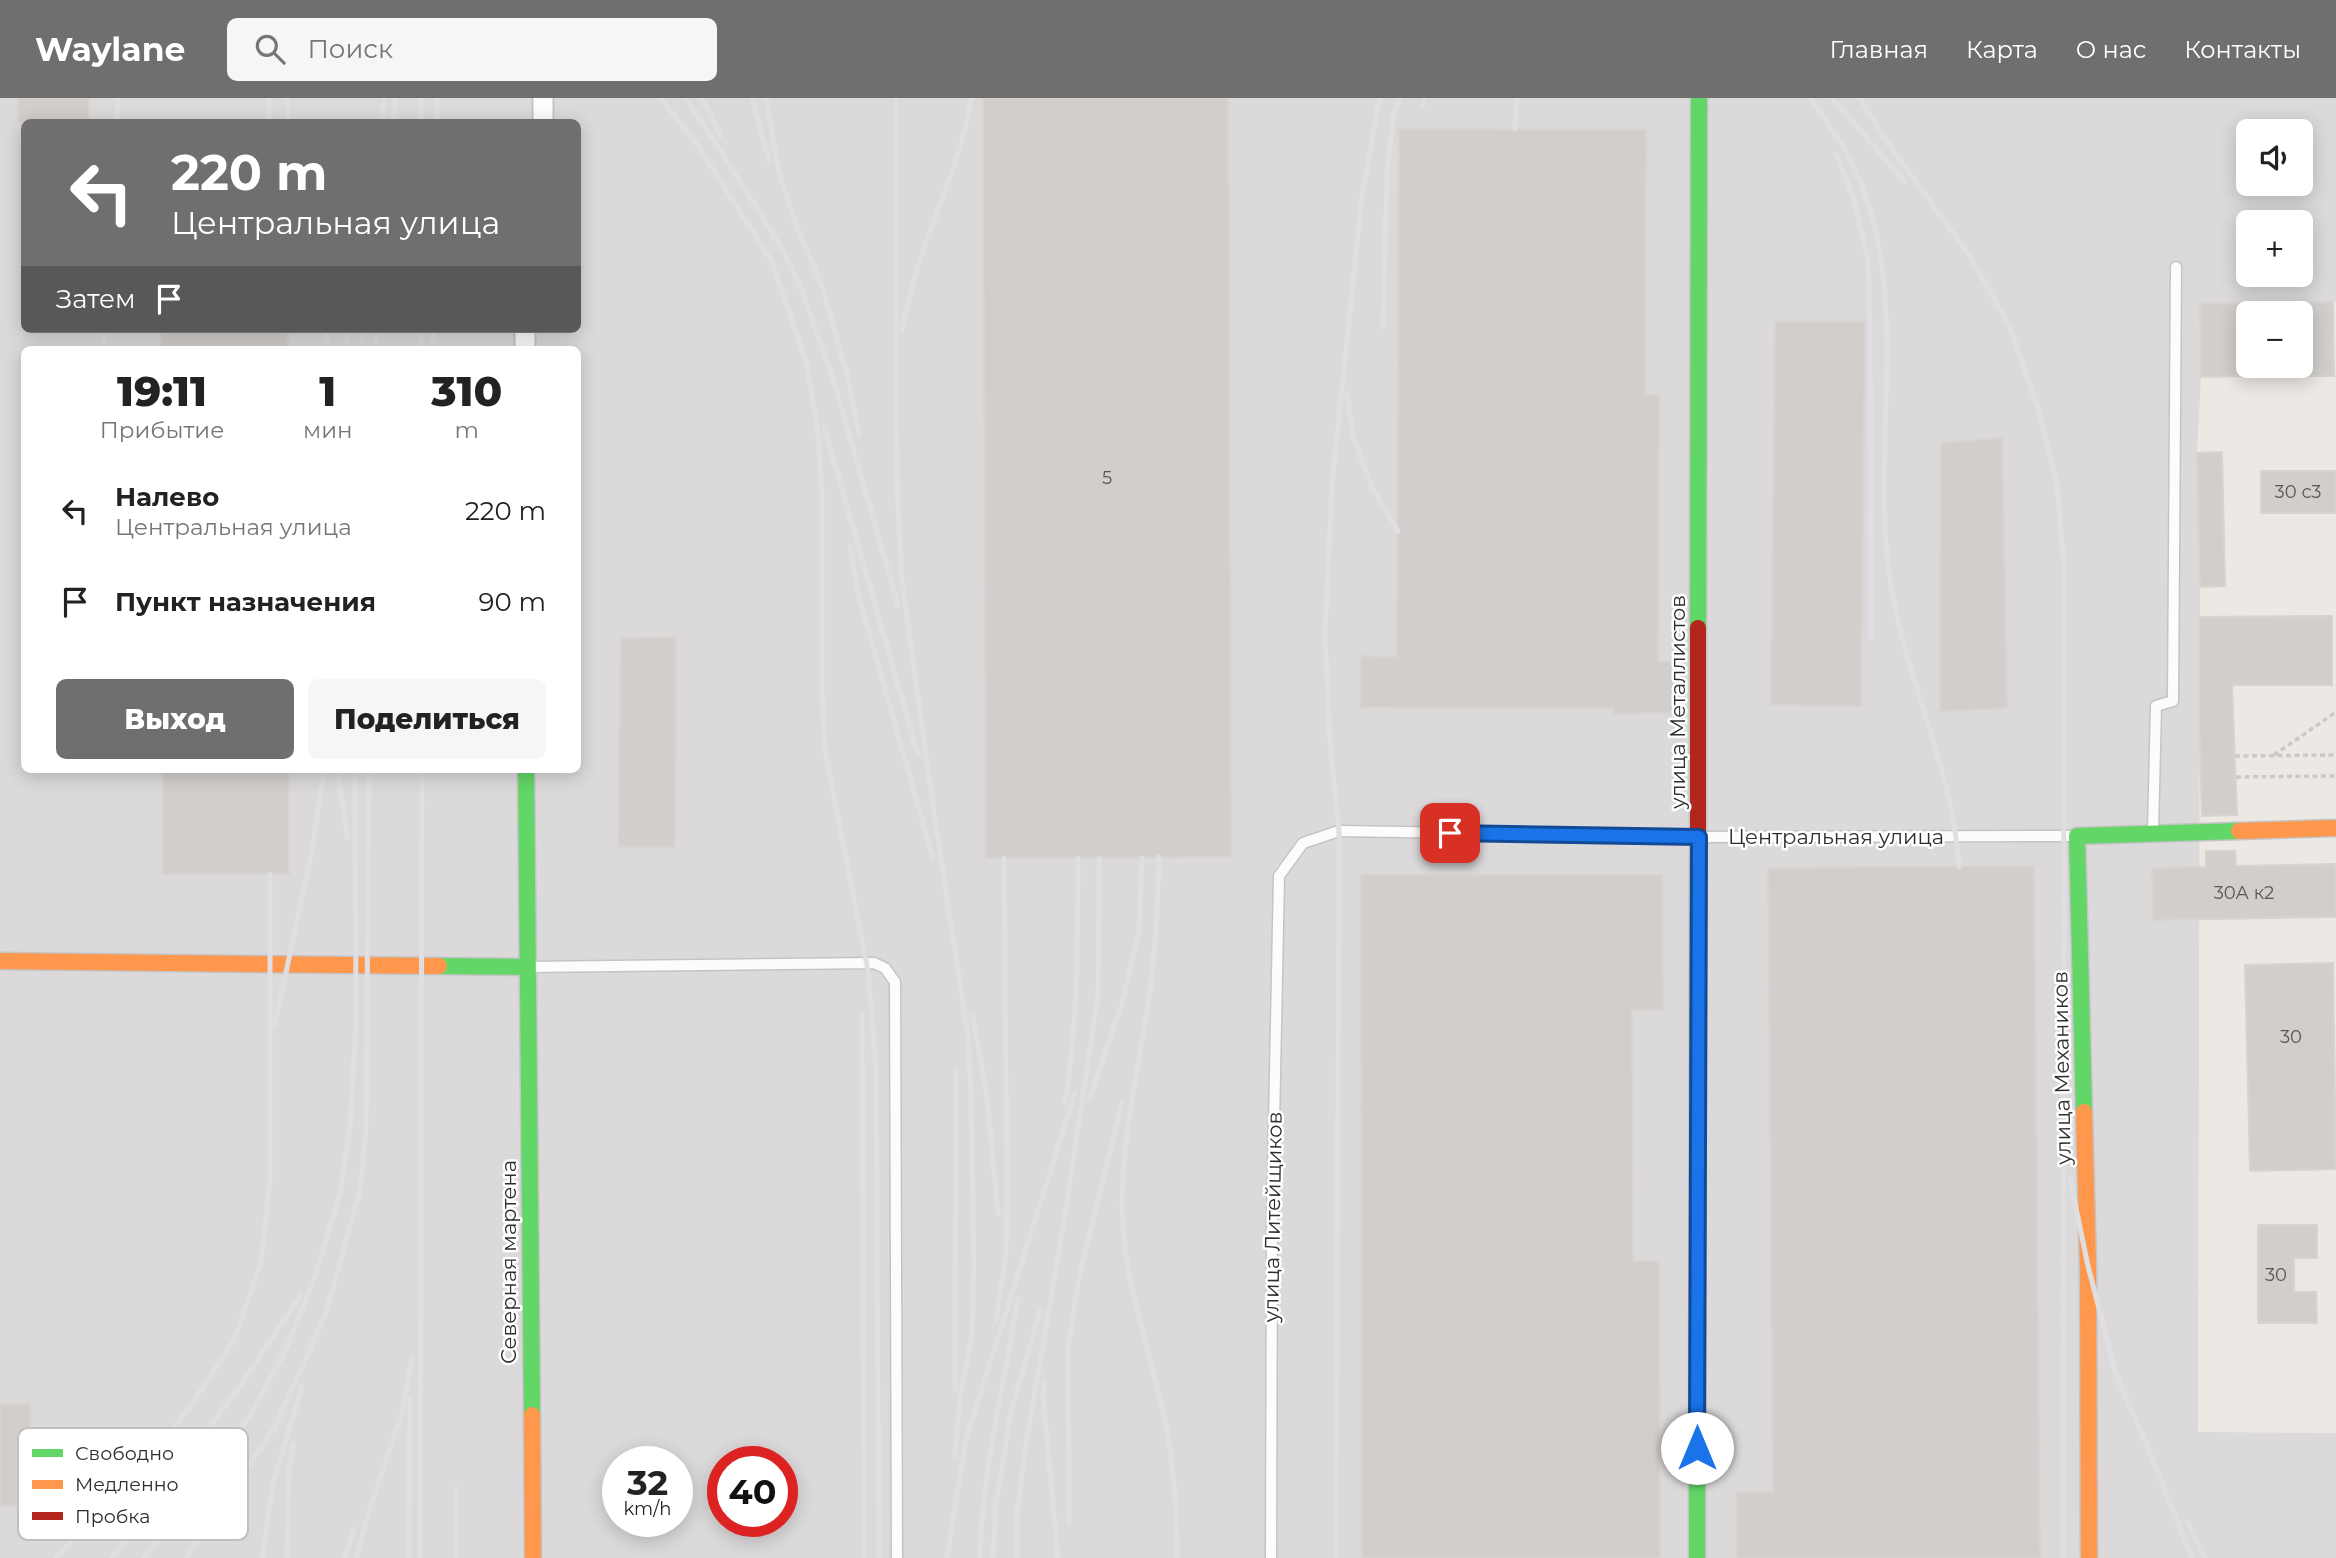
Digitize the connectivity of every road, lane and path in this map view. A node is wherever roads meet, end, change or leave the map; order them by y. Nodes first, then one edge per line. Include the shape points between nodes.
1 (543, 98) edge
2 (1699, 98) edge
3 (543, 119) edge
4 (2176, 267) dead end
5 (2336, 712) edge
6 (2336, 755) edge
7 (2235, 756) dead end
8 (2272, 756) junction
9 (526, 773) edge
10 (2336, 776) edge
11 (2236, 777) dead end
12 (2336, 828) edge
13 (2153, 832) junction
14 (2077, 836) junction
15 (1699, 837) junction
16 (1279, 876) joint
17 (0, 961) edge
18 (528, 967) junction
19 (533, 1558) edge
20 (897, 1558) edge
21 (1271, 1558) edge
22 (1696, 1558) edge
23 (2089, 1558) edge

1 - 3 street
2 - 15 street, улица Металлистов
4 - 13 lane via 2173,701 2156,706
5 - 8 path
6 - 8 path
7 - 8 path
9 - 18 street, Северная мартена
10 - 11 path
12 - 13 street
13 - 14 street
14 - 15 lane, Центральная улица
14 - 23 street, улица Механиков via 2088,1266
15 - 16 lane, Центральная улица via 1339,831 1303,843
15 - 22 street, улица Металлистов
16 - 21 lane, улица Литейщиков
17 - 18 street
18 - 19 street, Северная мартена
18 - 20 lane via 874,963 885,968 895,982

